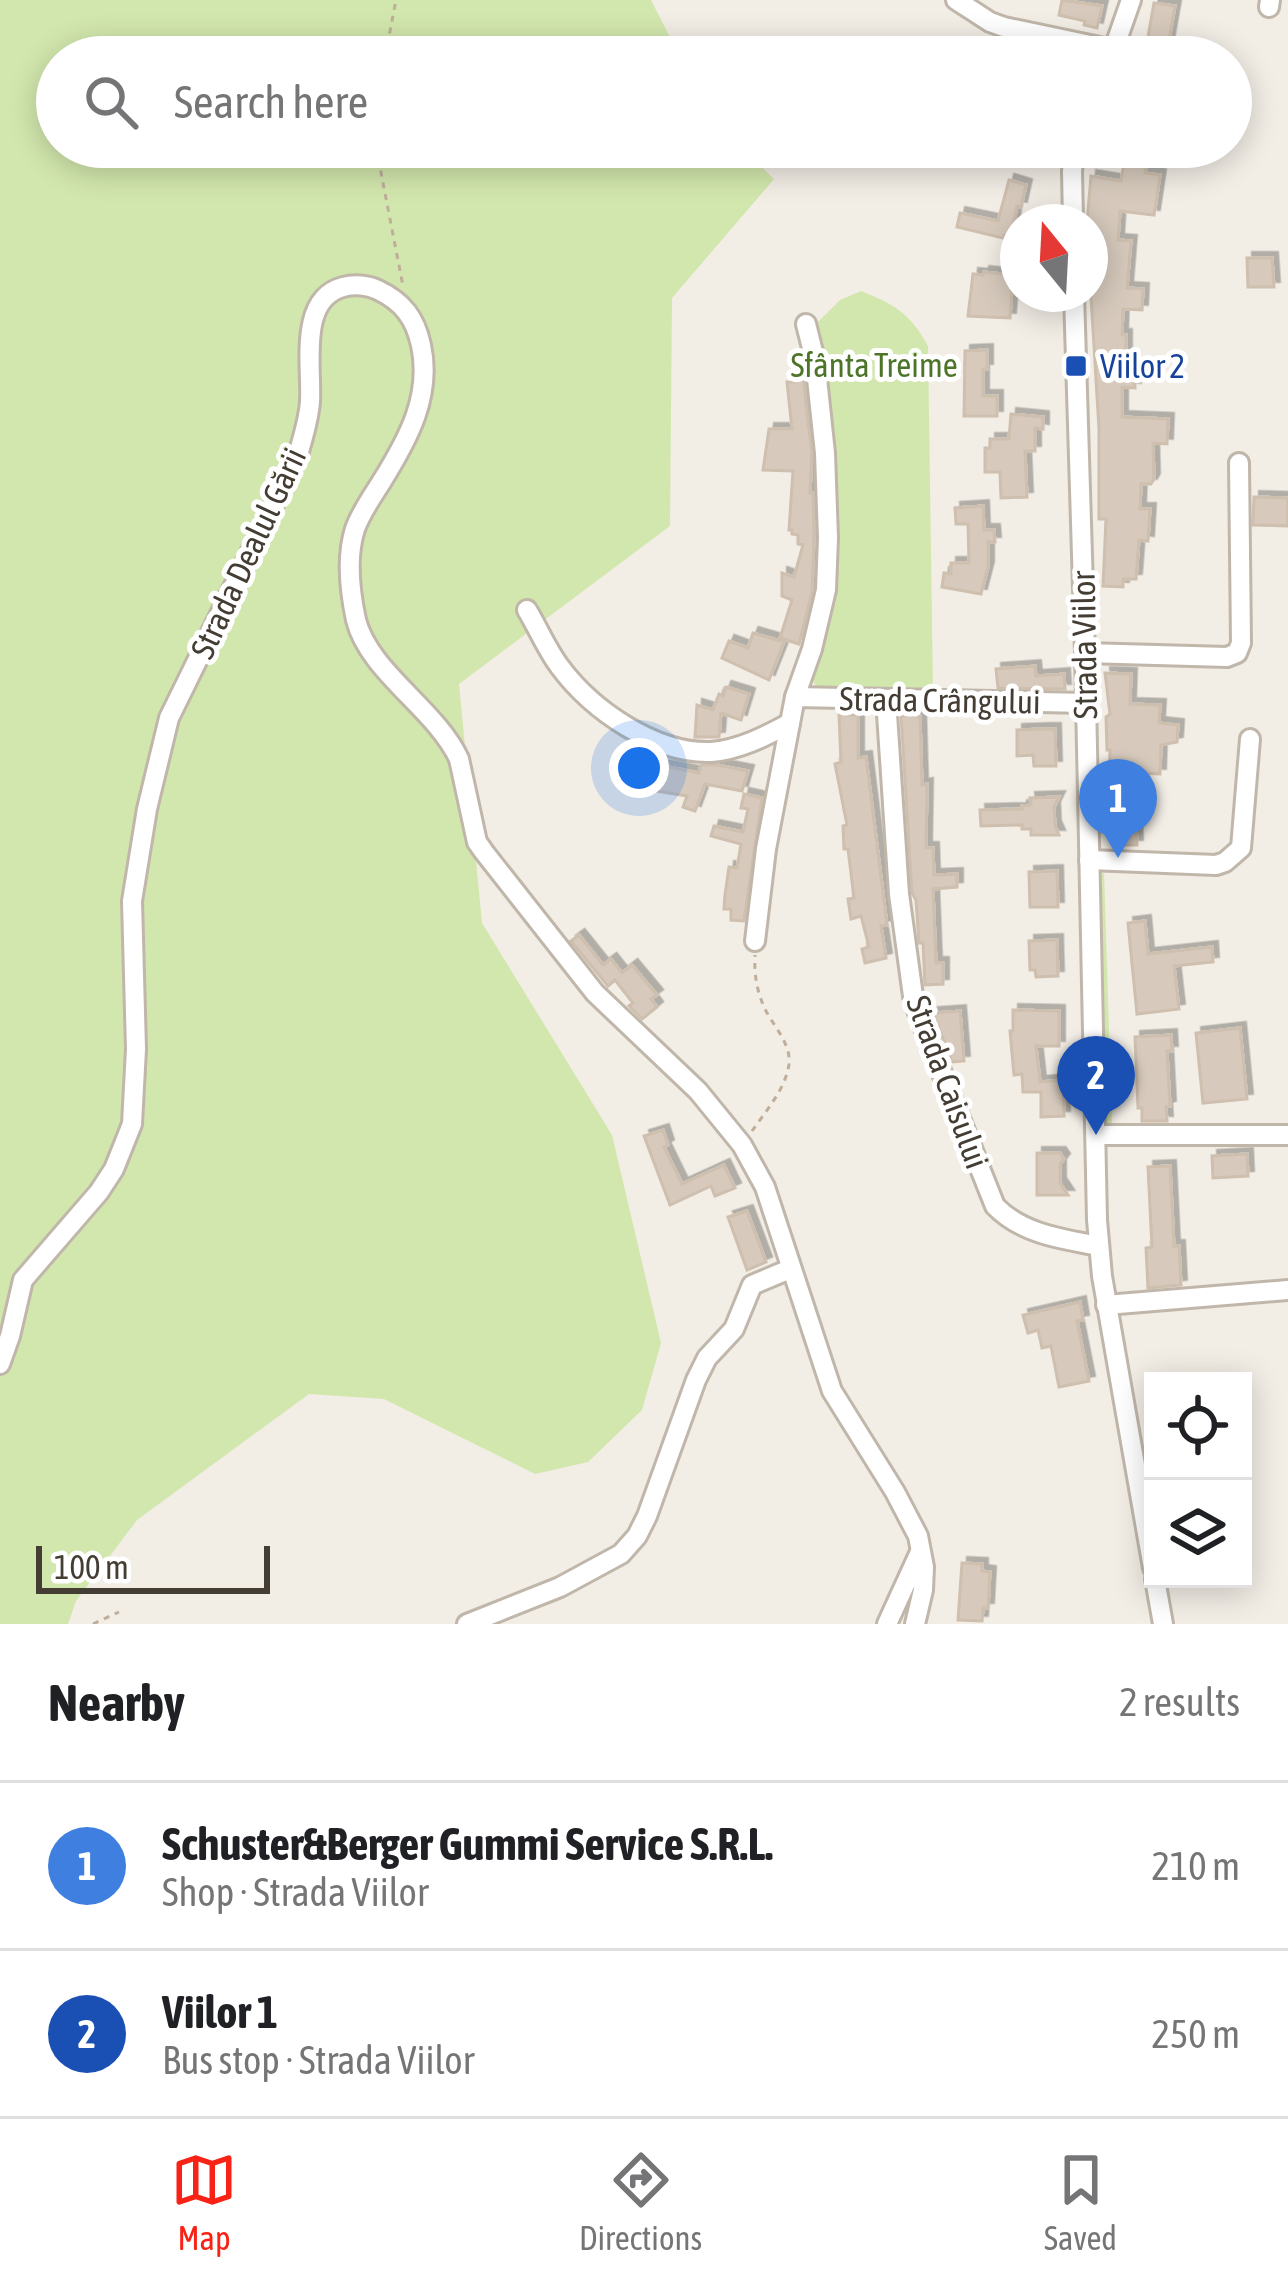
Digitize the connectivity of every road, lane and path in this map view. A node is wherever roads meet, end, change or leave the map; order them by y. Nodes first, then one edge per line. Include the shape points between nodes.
1 (396, 0) edge
2 (956, 0) edge
3 (1131, 0) edge
4 (389, 36) edge
5 (1040, 36) edge
6 (1118, 36) edge
7 (380, 168) edge
8 (1072, 168) edge
9 (1072, 204) edge
10 (409, 311) junction
11 (1075, 312) edge
12 (806, 324) dead end
13 (1239, 463) dead end
14 (527, 610) dead end
15 (1085, 653) junction
16 (794, 697) junction
17 (886, 699) junction
18 (1086, 703) junction
19 (790, 723) junction
20 (1250, 739) dead end
21 (1089, 860) junction
22 (755, 941) joint
23 (1288, 1135) edge
24 (1096, 1136) junction
25 (742, 1145) junction
26 (1099, 1246) junction
27 (790, 1269) junction
28 (1288, 1290) edge
29 (1106, 1305) junction
30 (0, 1364) edge
31 (1144, 1518) edge
32 (922, 1548) junction
33 (1157, 1588) edge
34 (119, 1612) dead end
35 (92, 1624) edge
36 (467, 1624) edge
37 (887, 1624) edge
38 (915, 1624) edge
39 (1163, 1624) edge

1 - 4 path
2 - 5 street via 990,22
3 - 6 street
7 - 10 path
8 - 9 street
10 - 25 street via 424,362 423,394 406,443 353,535 351,583 364,641 453,746 484,852 595,993
10 - 30 street, Strada Dealul Gării via 371,286 350,285 317,308 298,455 169,718 147,808 132,901 132,1124 99,1192 23,1280
11 - 15 street, Strada Viilor
12 - 16 street, Strada Crângului via 828,538 826,590
13 - 15 street via 1237,653
14 - 19 street via 587,696 651,739 712,752
15 - 18 street, Strada Viilor
16 - 17 street, Strada Crângului
16 - 19 street, Strada Crângului
17 - 18 street, Strada Crângului
17 - 26 street, Strada Caisului via 899,894 918,1013 995,1206 1050,1237
18 - 21 street, Strada Viilor
19 - 22 street, Strada Crângului
20 - 21 street via 1240,848 1225,862
21 - 24 street, Strada Viilor
22 - 25 path via 759,993 790,1056 776,1096
23 - 24 street
24 - 26 street, Strada Viilor
25 - 27 street via 765,1187
26 - 29 street, Strada Viilor
27 - 32 street via 832,1391
27 - 36 street via 752,1285 734,1329 707,1358 647,1516 621,1554
28 - 29 street
29 - 31 street, Strada Viilor
32 - 37 street
32 - 38 street
33 - 39 street
34 - 35 path

